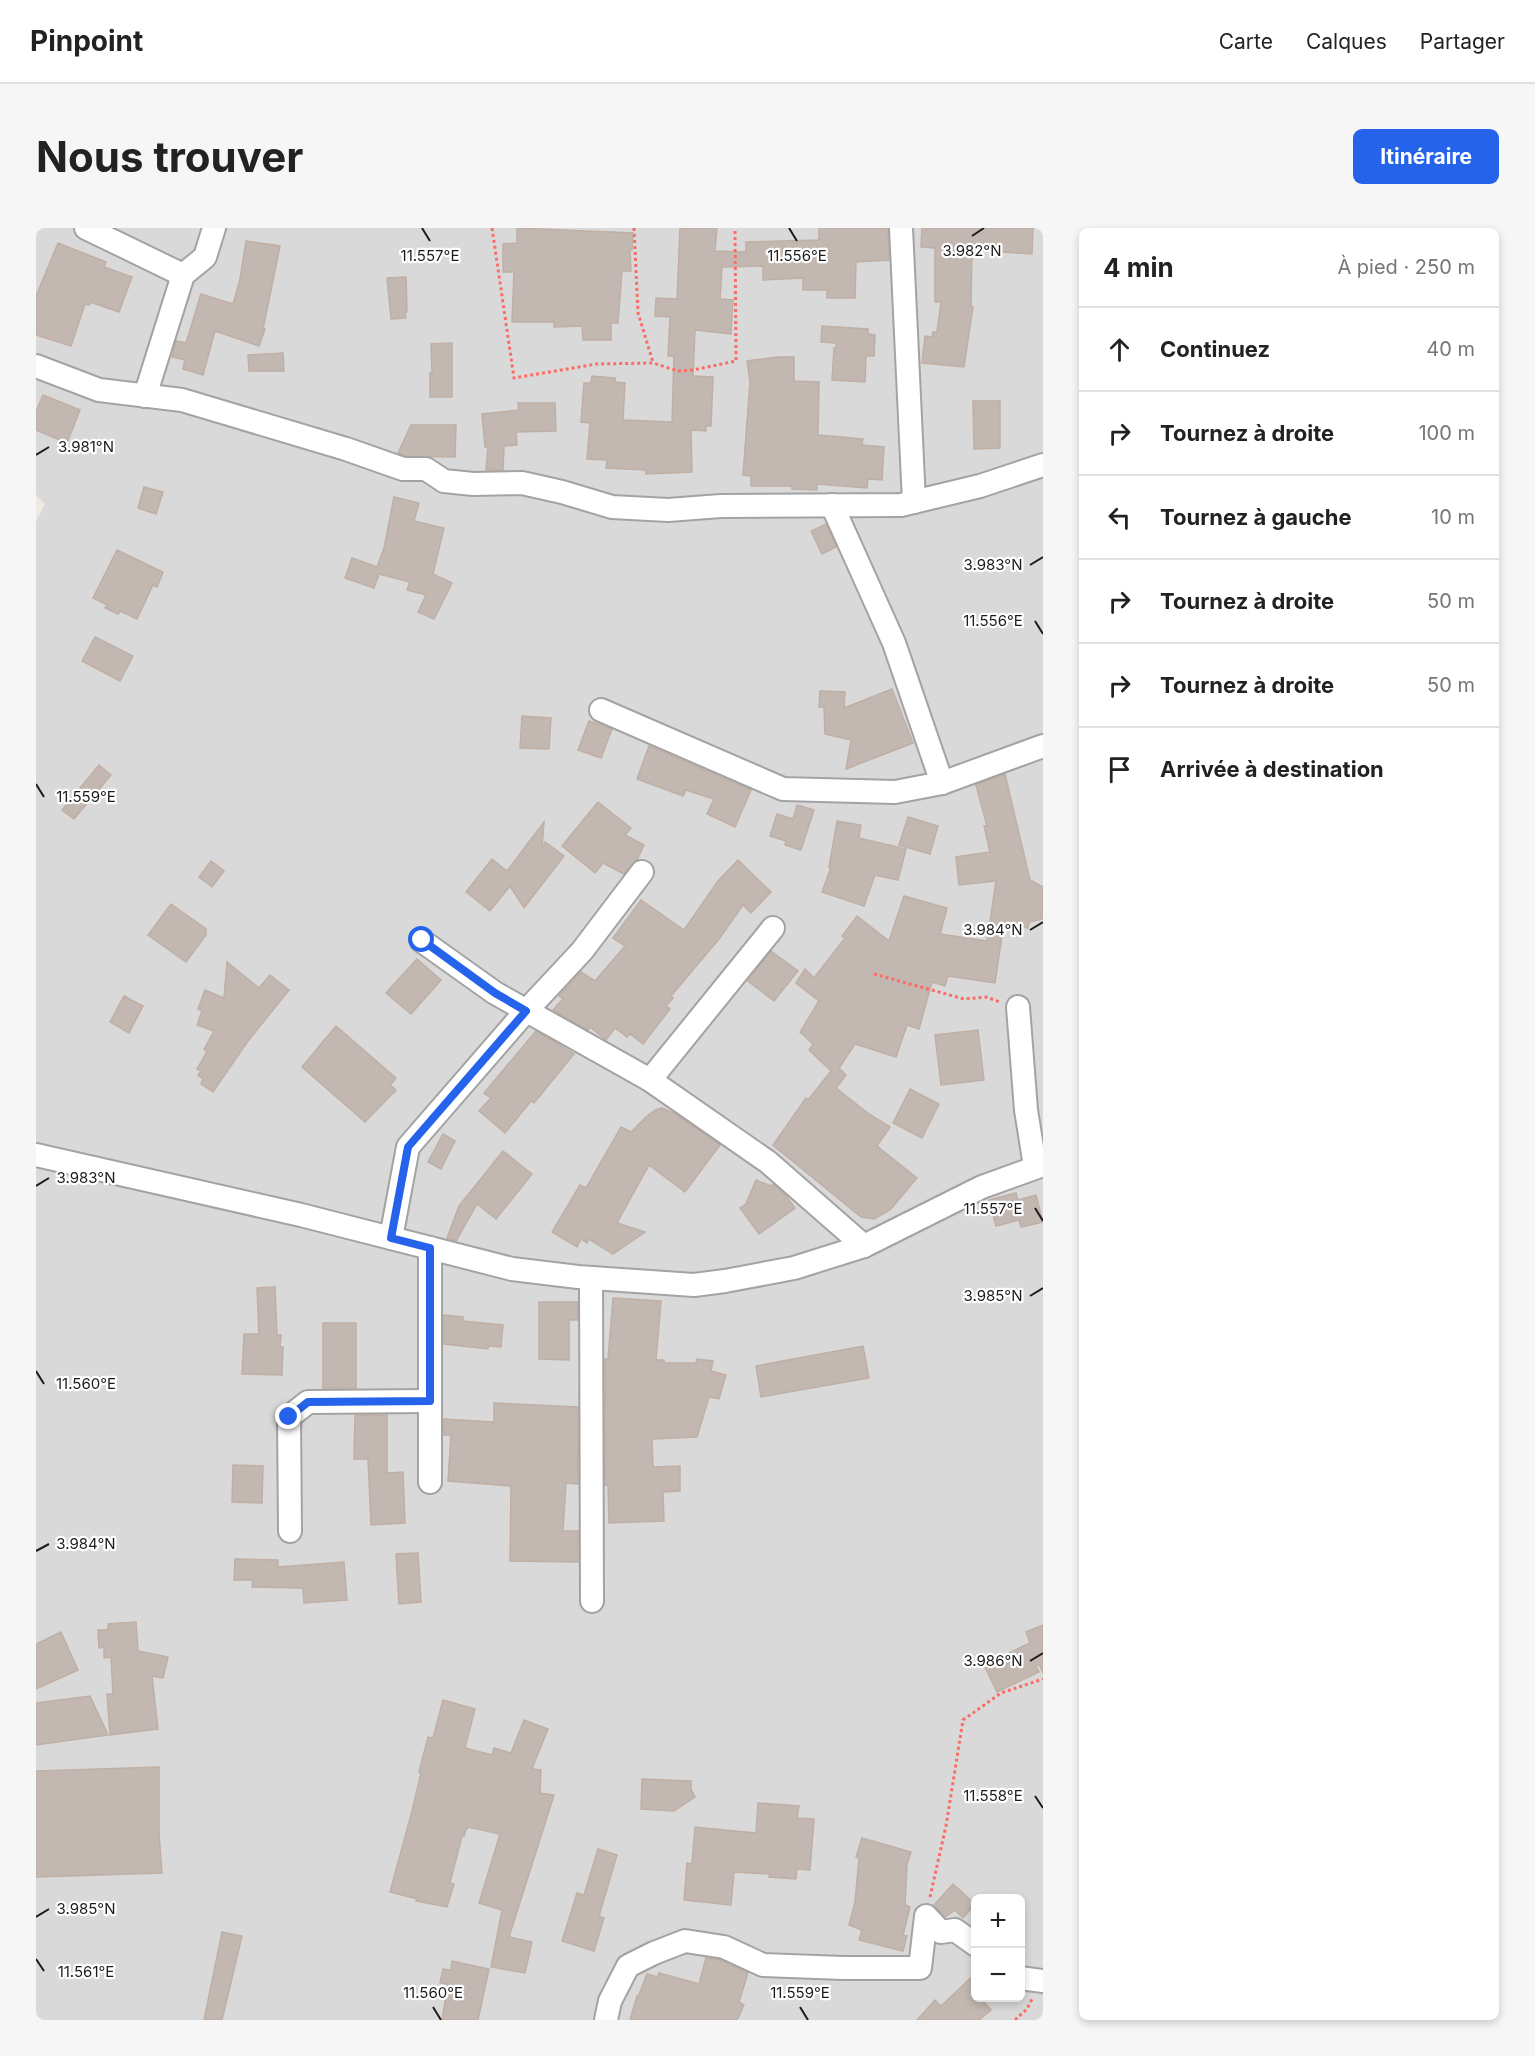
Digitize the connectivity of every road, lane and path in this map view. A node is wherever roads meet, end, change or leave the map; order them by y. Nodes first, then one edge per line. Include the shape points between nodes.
1 (86, 228) edge
2 (214, 228) edge
3 (492, 228) edge
4 (634, 228) edge
5 (735, 228) edge
6 (901, 228) edge
7 (183, 275) junction
8 (653, 363) junction
9 (36, 366) edge
10 (145, 396) junction
11 (1043, 465) edge
12 (914, 502) junction
13 (832, 505) junction
14 (601, 710) dead end
15 (1043, 746) edge
16 (942, 783) junction
17 (642, 872) dead end
18 (773, 928) dead end
19 (422, 940) dead end
20 (874, 974) dead end
21 (1018, 1007) joint
22 (526, 1011) junction
23 (650, 1080) junction
24 (36, 1155) edge
25 (1039, 1165) edge
26 (391, 1238) junction
27 (864, 1246) junction
28 (430, 1248) junction
29 (591, 1278) junction
30 (430, 1401) junction
31 (430, 1482) dead end
32 (290, 1532) dead end
33 (592, 1601) dead end
34 (1043, 1679) edge
35 (926, 1916) junction
36 (971, 1942) edge
37 (1035, 1981) edge
38 (606, 2020) edge
39 (1015, 2020) edge

1 - 7 street
2 - 7 street via 205,257
3 - 8 path via 514,378 596,364
4 - 8 path via 638,313
5 - 8 path via 736,361 678,371
6 - 12 street
7 - 10 street
9 - 10 street via 99,390
10 - 13 street via 182,400 403,469 426,469 444,481 522,483 612,507 668,510
11 - 12 street
12 - 13 street
13 - 16 street via 894,643
14 - 16 street via 783,789 895,792
15 - 16 street
17 - 22 street via 582,951
18 - 23 street
19 - 22 street
20 - 21 path via 964,999 986,997
21 - 25 street via 1026,1110
22 - 23 street
22 - 26 street via 408,1147
23 - 27 street via 768,1162
24 - 26 street
25 - 27 street via 982,1187
26 - 28 street
27 - 29 street via 794,1268 725,1281 694,1284
28 - 29 street via 512,1269
28 - 30 street
29 - 33 street
30 - 31 street
30 - 32 street via 308,1402 289,1417
34 - 35 path via 1001,1693 963,1720
35 - 36 street via 941,1932 955,1929
35 - 38 street via 920,1968 763,1965 724,1947 685,1941 628,1966 610,2001
37 - 39 path via 1027,2009

